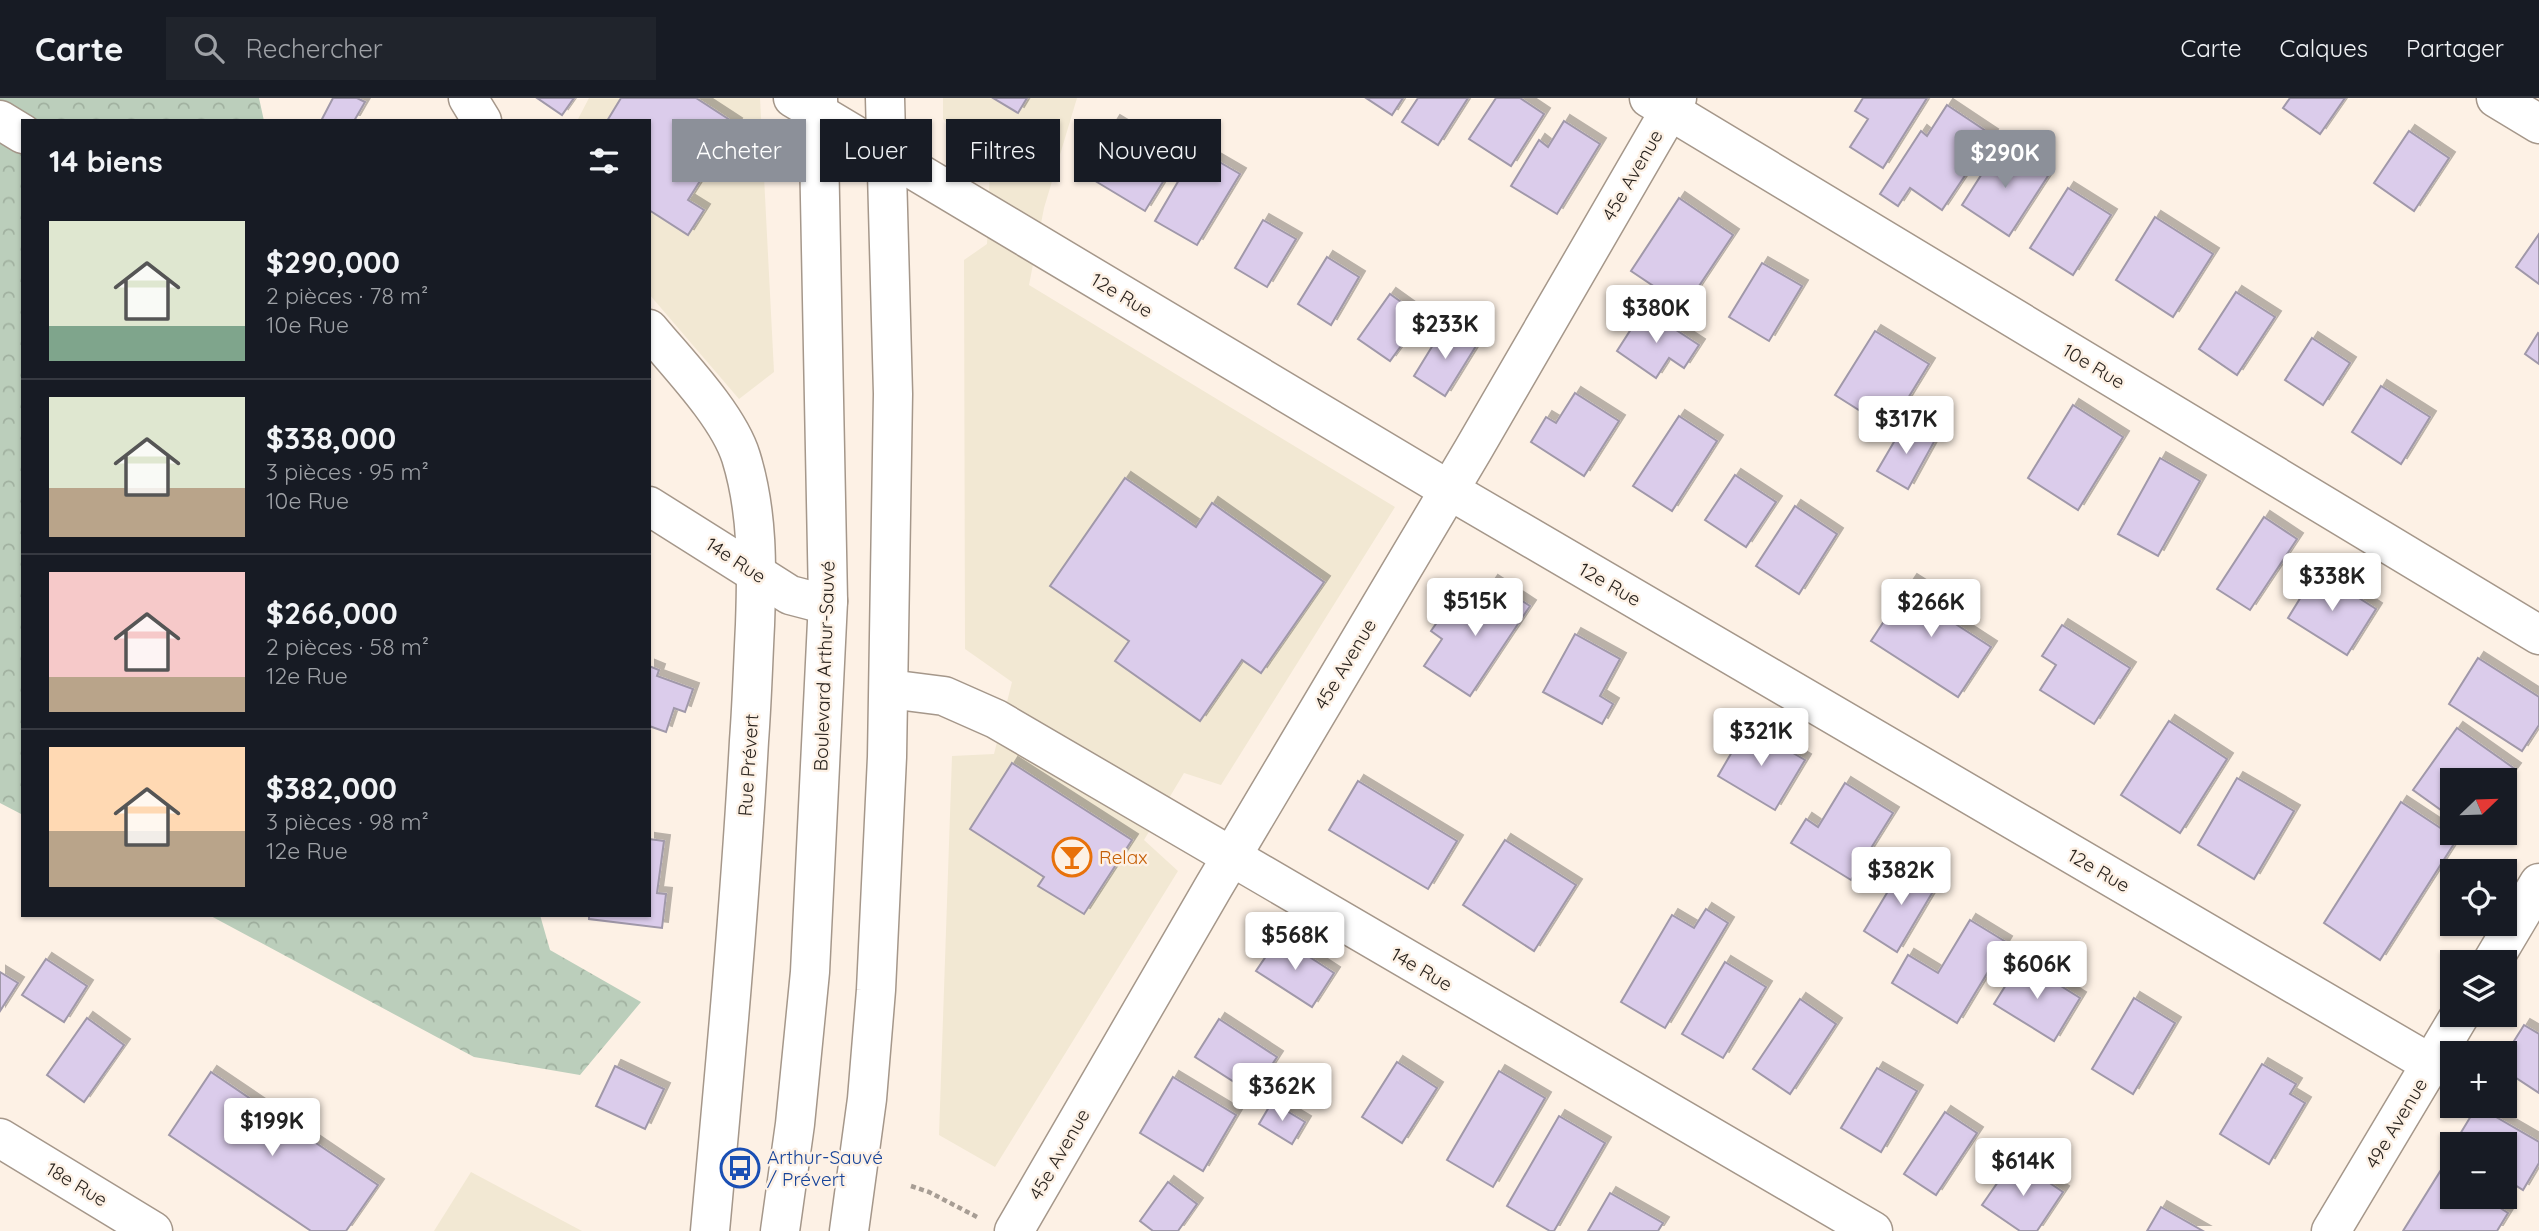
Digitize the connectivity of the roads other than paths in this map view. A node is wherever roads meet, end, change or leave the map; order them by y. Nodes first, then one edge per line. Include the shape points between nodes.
1 (468, 98) edge
2 (884, 98) edge
3 (2496, 98) edge
4 (1665, 102) edge
5 (810, 103) edge
6 (481, 119) edge
7 (834, 119) edge
8 (885, 119) edge
9 (0, 120) edge
10 (2539, 124) edge
11 (21, 133) edge
12 (932, 181) edge
13 (887, 182) edge
14 (651, 331) edge
15 (1449, 490) junction
16 (651, 507) edge
17 (757, 573) junction
18 (828, 601) junction
19 (2539, 635) edge
20 (889, 689) junction
21 (1231, 858) junction
22 (2539, 883) edge
23 (2498, 950) edge
24 (2453, 1027) edge
25 (2431, 1064) junction
26 (0, 1138) edge
27 (998, 1225) edge
28 (153, 1231) edge
29 (710, 1231) edge
30 (780, 1231) edge
31 (849, 1231) edge
32 (1873, 1231) edge
33 (2331, 1231) edge

1 - 6 street
2 - 8 street
3 - 10 street
4 - 15 street, 45e Avenue
4 - 19 street, 10e Rue
5 - 7 street, 12e Rue
5 - 18 street, Boulevard Arthur-Sauvé
9 - 11 street
12 - 15 street, 12e Rue
13 - 20 street via 893,394
14 - 17 street, Rue Prévert via 736,444 752,506
15 - 21 street, 45e Avenue
15 - 25 street, 12e Rue
16 - 17 street, 14e Rue
17 - 18 street, 14e Rue via 790,595
17 - 29 street, Rue Prévert via 743,837
18 - 30 street, Boulevard Arthur-Sauvé via 809,986
20 - 21 street, 14e Rue via 944,696 996,719
20 - 31 street via 876,990
21 - 27 street, 45e Avenue
21 - 32 street, 14e Rue
22 - 23 street
24 - 25 street, 49e Avenue
25 - 33 street, 49e Avenue
26 - 28 street, 18e Rue

